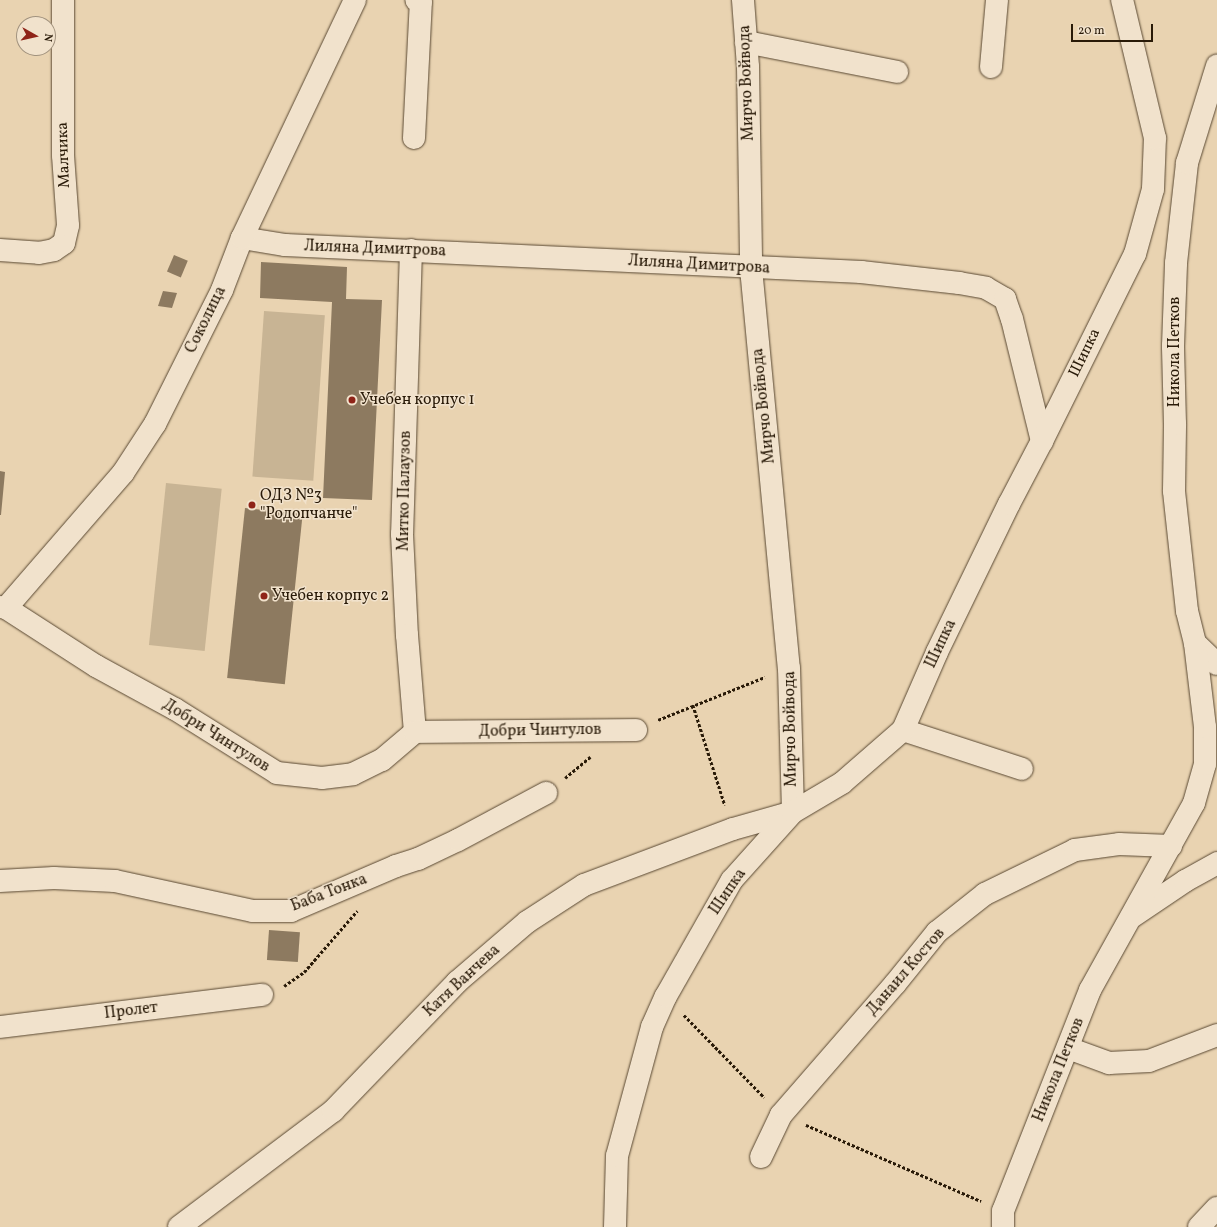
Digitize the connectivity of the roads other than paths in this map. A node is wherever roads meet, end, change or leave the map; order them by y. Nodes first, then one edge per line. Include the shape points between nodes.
1 (63, 0) edge
2 (355, 0) edge
3 (416, 0) edge
4 (743, 0) edge
5 (997, 0) edge
6 (1122, 0) edge
7 (746, 42) junction
8 (1217, 66) edge
9 (991, 67) dead end
10 (897, 72) dead end
11 (414, 138) dead end
12 (242, 238) junction
13 (0, 250) edge
14 (411, 250) junction
15 (751, 268) junction
16 (1042, 441) junction
17 (3, 608) edge
18 (1194, 643) junction
19 (1217, 664) edge
20 (636, 730) dead end
21 (903, 730) junction
22 (416, 732) junction
23 (1022, 769) dead end
24 (546, 793) dead end
25 (792, 812) junction
26 (1171, 846) junction
27 (1217, 863) edge
28 (0, 880) edge
29 (1130, 918) junction
30 (262, 995) road end
31 (0, 1027) edge
32 (1217, 1035) edge
33 (1068, 1048) junction
34 (761, 1157) dead end
35 (1217, 1208) edge
36 (1003, 1219) edge
37 (180, 1227) edge
38 (615, 1227) edge
39 (1199, 1227) edge

1 - 13 street, Малчика via 63,155 68,224 64,243 54,250 39,253
2 - 12 street, Соколица
3 - 11 street via 421,2
4 - 7 street, Мирчо Войвода
5 - 9 street
6 - 16 street, Шипка via 1155,138 1153,189 1134,254
7 - 10 street
7 - 15 street, Мирчо Войвода
8 - 18 street, Никола Петков via 1187,163 1176,263 1173,346 1174,491 1187,611
12 - 14 street, Лиляна Димитрова via 285,245
12 - 17 street, Соколица via 222,290 155,424 123,473
14 - 15 street, Лиляна Димитрова
14 - 22 street, Митко Палаузов via 402,534 406,635
15 - 16 street, Лиляна Димитрова via 861,272 959,283 986,288 1005,299
15 - 25 street, Мирчо Войвода via 789,668
16 - 21 street, Шипка via 937,652
17 - 22 street, Добри Чинтулов via 96,666 175,709 277,773 322,778 354,774 382,760
18 - 19 street
18 - 26 street, Никола Петков via 1205,727 1205,764 1194,803
20 - 22 street, Добри Чинтулов
21 - 23 street
21 - 25 street, Шипка via 842,783
24 - 28 street, Баба Тонка via 418,859 291,911 253,911 115,881 54,878
25 - 37 street, Катя Ванчева via 733,829 584,885 527,922 457,982 333,1111
25 - 38 street, Шипка via 732,880 666,996 652,1028 617,1156
26 - 29 street, Никола Петков
26 - 34 street, Данаил Костов via 1119,844 1075,850 985,894 937,932 896,984 781,1115
27 - 29 street, Никола Петков
29 - 33 street, Никола Петков via 1090,990
30 - 31 street, Пролет
32 - 33 street via 1149,1061 1109,1063
33 - 36 street, Никола Петков
35 - 39 street

